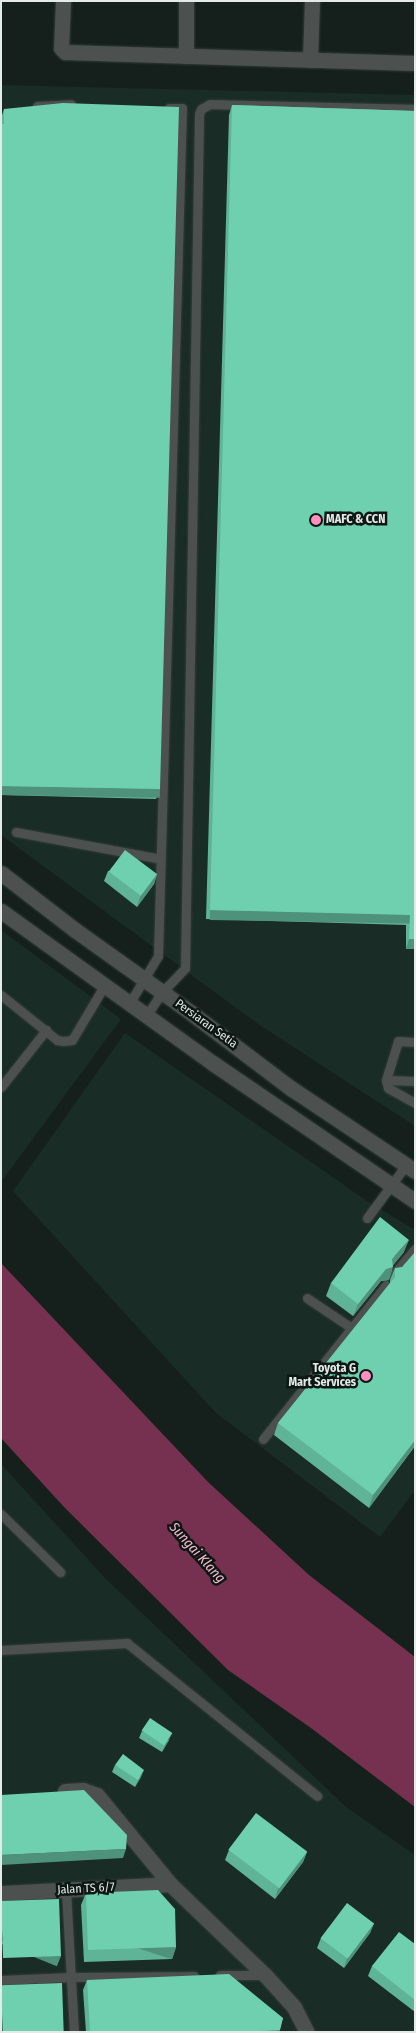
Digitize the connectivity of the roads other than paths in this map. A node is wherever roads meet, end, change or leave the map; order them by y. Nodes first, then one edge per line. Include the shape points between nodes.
1 (63, 1) edge
2 (186, 1) edge
3 (312, 1) edge
4 (186, 56) junction
5 (310, 60) junction
6 (415, 63) edge
7 (77, 104) edge
8 (30, 107) edge
9 (163, 108) edge
10 (415, 109) edge
11 (16, 832) dead end
12 (161, 859) junction
13 (1, 873) edge
14 (1, 911) edge
15 (145, 980) junction
16 (104, 986) junction
17 (162, 992) junction
18 (1, 994) edge
19 (129, 1004) junction
20 (146, 1016) junction
21 (46, 1030) junction
22 (415, 1042) edge
23 (386, 1080) junction
24 (415, 1082) edge
25 (1, 1087) edge
26 (415, 1104) edge
27 (410, 1168) edge
28 (391, 1185) junction
29 (415, 1201) edge
30 (367, 1218) dead end
31 (415, 1248) edge
32 (393, 1275) edge
33 (386, 1284) edge
34 (307, 1298) dead end
35 (350, 1327) junction
36 (263, 1439) dead end
37 (1, 1514) edge
38 (60, 1572) dead end
39 (1, 1650) edge
40 (46, 1792) edge
41 (317, 1796) dead end
42 (170, 1884) junction
43 (66, 1890) junction
44 (1, 1893) edge
45 (265, 1975) junction
46 (71, 1977) junction
47 (1, 1980) edge
48 (74, 2032) edge
49 (307, 2032) edge

1 - 4 street via 61,48 65,52
2 - 4 street
3 - 5 street
4 - 5 street
5 - 6 street
7 - 8 lane
9 - 12 lane via 182,108
10 - 17 lane via 210,104 199,114 185,968
11 - 12 lane
12 - 15 lane via 158,956
13 - 15 street, Persiaran Setia
14 - 16 street
15 - 17 street, Persiaran Setia
15 - 19 lane
16 - 19 street
16 - 21 lane via 72,1040 57,1040
17 - 20 lane
17 - 27 street, Persiaran Setia via 292,1089
18 - 21 lane
19 - 20 street
20 - 28 street
21 - 25 lane
22 - 23 lane via 398,1041
23 - 24 lane
23 - 26 lane via 388,1088
27 - 28 lane
28 - 29 street
28 - 30 lane
31 - 32 lane
33 - 35 lane
34 - 35 lane
35 - 36 lane
37 - 38 lane
39 - 41 lane via 127,1643
40 - 42 street via 83,1790 98,1795
42 - 43 street, Jalan TS 6/7
42 - 45 street
43 - 44 street, Jalan TS 6/7
43 - 46 lane
45 - 46 lane
45 - 49 street via 294,2007
46 - 47 lane
46 - 48 lane

